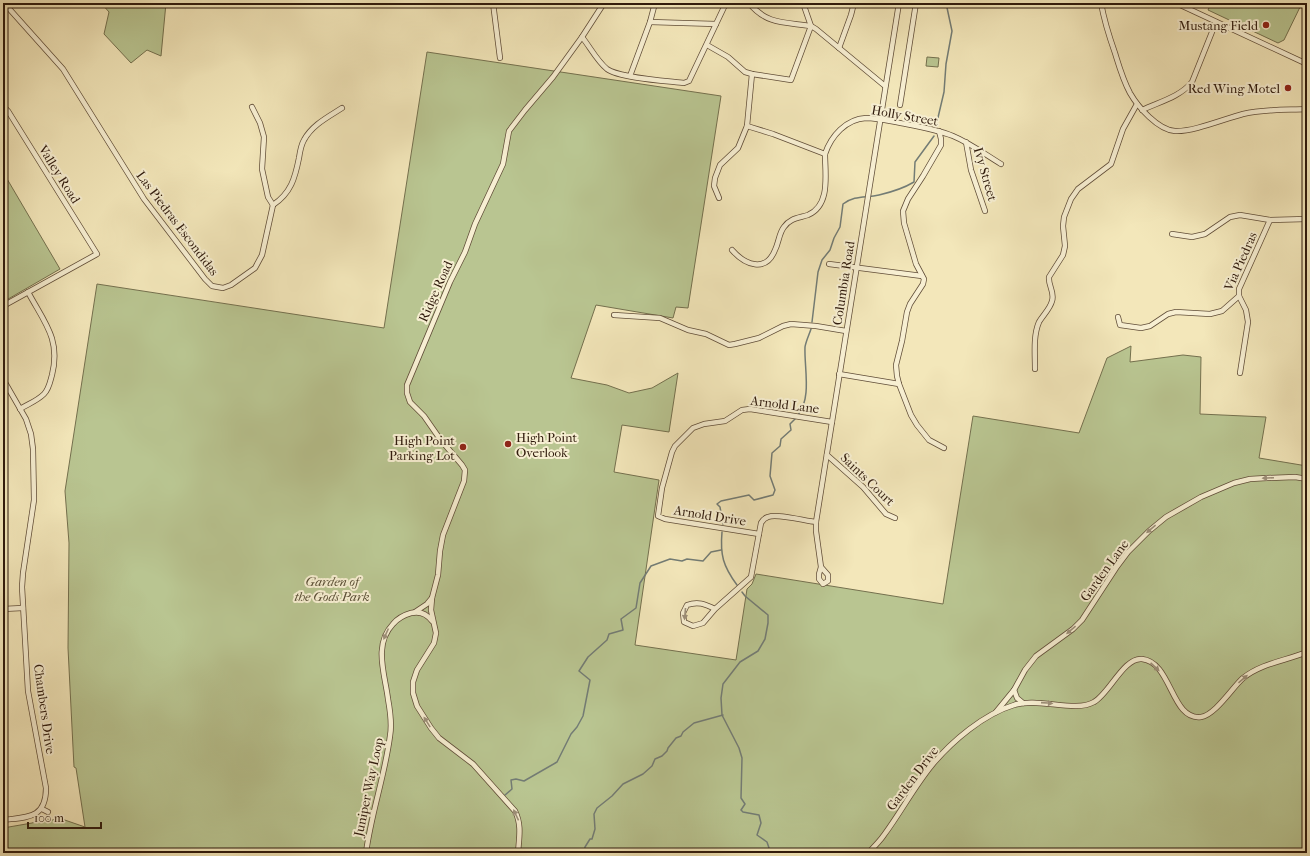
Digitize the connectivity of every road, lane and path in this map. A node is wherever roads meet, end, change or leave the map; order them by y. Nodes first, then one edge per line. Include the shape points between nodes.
1 (4, 3) edge
2 (493, 3) edge
3 (604, 3) edge
4 (655, 3) edge
5 (726, 3) edge
6 (749, 3) edge
7 (803, 3) edge
8 (854, 3) edge
9 (899, 3) edge
10 (916, 3) edge
11 (1101, 3) edge
12 (1176, 3) edge
13 (650, 22) junction
14 (1216, 22) junction
15 (716, 24) junction
16 (811, 26) junction
17 (582, 37) junction
18 (707, 45) junction
19 (839, 48) junction
20 (500, 58) dead end
21 (1307, 64) edge
22 (752, 74) junction
23 (630, 76) junction
24 (885, 86) junction
25 (1137, 104) junction
26 (900, 105) dead end
27 (3, 106) edge
28 (252, 107) dead end
29 (342, 108) dead end
30 (1307, 109) edge
31 (1142, 110) junction
32 (879, 119) junction
33 (747, 126) junction
34 (939, 131) junction
35 (966, 142) junction
36 (825, 154) junction
37 (1001, 164) dead end
38 (719, 198) dead end
39 (273, 205) junction
40 (986, 211) dead end
41 (1307, 219) edge
42 (1270, 220) junction
43 (1172, 234) dead end
44 (732, 250) dead end
45 (829, 264) dead end
46 (856, 267) junction
47 (922, 276) junction
48 (28, 292) junction
49 (1239, 296) junction
50 (3, 306) edge
51 (614, 315) dead end
52 (1118, 318) dead end
53 (846, 331) junction
54 (1035, 369) dead end
55 (1240, 373) dead end
56 (839, 374) junction
57 (3, 379) edge
58 (899, 384) junction
59 (20, 409) junction
60 (832, 422) junction
61 (944, 448) dead end
62 (827, 455) junction
63 (1307, 479) edge
64 (658, 516) joint
65 (895, 518) dead end
66 (816, 522) junction
67 (759, 534) junction
68 (821, 567) dead end
69 (432, 598) junction
70 (23, 608) junction
71 (3, 609) edge
72 (715, 609) junction
73 (415, 612) junction
74 (432, 621) junction
75 (1307, 652) edge
76 (1014, 690) junction
77 (1023, 702) junction
78 (996, 712) junction
79 (42, 809) junction
80 (48, 812) dead end
81 (3, 820) edge
82 (366, 853) edge
83 (518, 853) edge
84 (868, 853) edge

1 - 39 street, Las Piedras Escondidas via 63,69 126,173 212,286 223,288 231,285 257,264 262,255
2 - 20 street
3 - 17 street, Ridge Road
4 - 13 street
5 - 15 street
6 - 16 street via 768,19
7 - 16 street
8 - 19 street
9 - 24 street, Columbia Road
10 - 26 street
11 - 25 street via 1123,78
12 - 14 street
13 - 15 street
13 - 23 street
14 - 21 street
14 - 31 street via 1192,82 1177,95
15 - 18 street
16 - 19 street
16 - 22 street via 792,80
17 - 23 street via 606,68
17 - 69 street, Ridge Road via 548,85 509,131 503,164 407,385 410,402 462,465 465,475 443,535 437,581
18 - 22 street
18 - 23 street via 687,82
19 - 24 street
22 - 33 street
24 - 32 street, Columbia Road
25 - 31 street
25 - 54 street via 1122,129 1111,164 1075,192 1067,206 1063,226 1064,255 1050,277 1053,299 1038,327
27 - 48 street, Valley Road via 96,254
28 - 39 street via 264,137 262,169 268,197
29 - 39 street via 314,127 305,138 290,187 281,200
30 - 31 street via 1244,114 1180,131 1171,131 1163,127
32 - 34 street, Holly Street
32 - 36 street, Holly Street via 861,119 849,124 832,138
32 - 46 street, Columbia Road
33 - 36 street
33 - 38 street via 738,148 720,165 717,172 714,186
34 - 35 street, Holly Street
34 - 47 street via 941,145 903,211 904,223
35 - 37 street, Holly Street
35 - 40 street, Ivy Street via 972,170
36 - 44 street via 825,188 819,206 785,225 775,251 769,259 761,264 752,264 739,258
41 - 42 street
42 - 43 street via 1230,217 1205,234 1192,237
42 - 49 street, Via Piedras via 1239,289
45 - 46 street
46 - 47 street
46 - 53 street, Columbia Road
47 - 58 street via 923,284 907,312 896,365
48 - 50 street
48 - 59 street via 52,336 55,359 46,392
49 - 52 street, Via Piedras via 1222,311 1210,314 1176,312 1141,328 1120,325
49 - 55 street via 1246,310 1248,322
51 - 53 street via 660,318 729,345 758,338 791,324
53 - 56 street, Columbia Road
56 - 58 street
56 - 60 street, Columbia Road
57 - 59 street, Chambers Drive
58 - 61 street via 920,431 929,440
59 - 70 street, Chambers Drive via 33,442 34,486 22,580
60 - 62 street, Columbia Road
60 - 64 street, Arnold Lane via 750,408 725,421 693,428 672,452 662,488
62 - 65 street, Saints Court via 863,487 886,514
62 - 66 street, Columbia Road
63 -> 76 street, Garden Lane via 1267,478 1234,483 1201,496 1166,517 1128,552 1082,620 1036,656
64 - 67 street, Arnold Drive
66 - 67 street via 778,516 767,517 761,523
66 - 68 street, Columbia Road
67 - 72 street via 751,577
69 - 73 street
69 - 74 street, Ridge Road
70 - 71 street
70 - 79 street, Chambers Drive via 28,691 46,788
72 -> 72 street via 704,603 687,605 683,613 684,622 690,626 699,626
73 - 74 street via 428,616
73 -> 82 street, Juniper Way Loop via 404,614 395,621 387,630 382,643 381,658 389,700 390,734
83 -> 74 street via 520,827 515,811 473,764 439,738 417,706 413,682 417,670 434,643 436,633
77 -> 75 street, Garden Drive via 1088,705 1099,699 1126,667 1142,659 1156,667 1186,713 1191,716 1204,716 1253,671
76 - 77 street via 1017,698
76 - 78 street, Garden Lane
77 - 78 street, Garden Drive
78 - 84 street, Garden Drive via 976,724 941,755 884,835
79 - 80 street
79 - 81 street via 29,817

